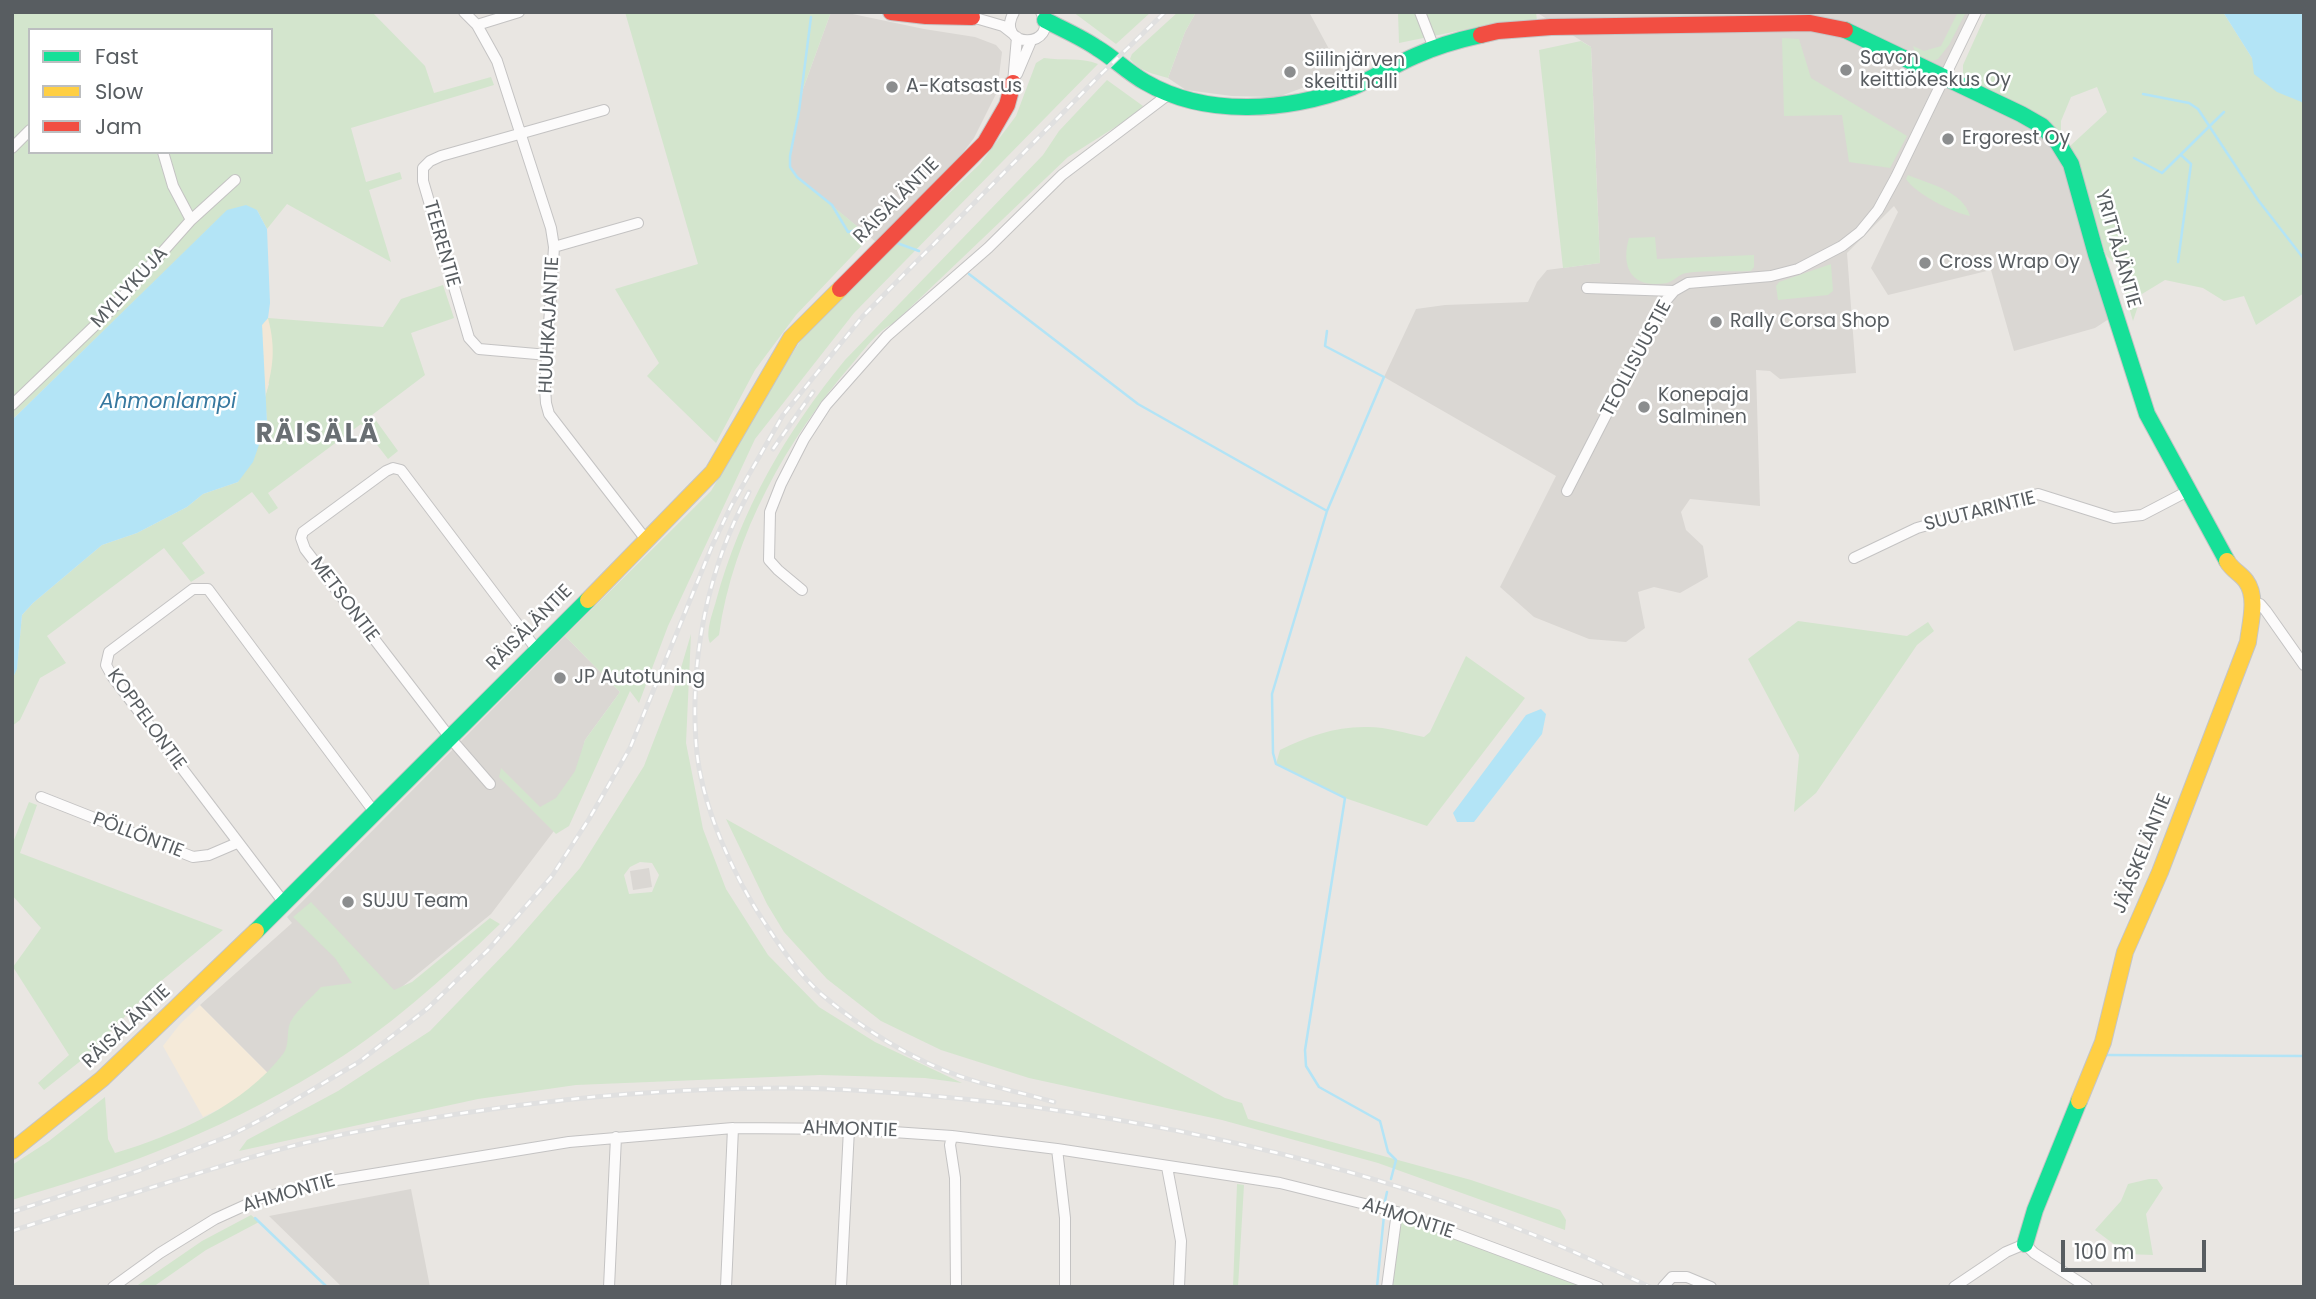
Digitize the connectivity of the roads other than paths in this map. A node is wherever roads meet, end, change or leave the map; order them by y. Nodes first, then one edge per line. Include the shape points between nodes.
1 (464, 12) edge
2 (519, 12) edge
3 (891, 12) edge
4 (1012, 12) edge
5 (1420, 12) edge
6 (1976, 12) edge
7 (1043, 16) edge
8 (972, 17) junction
9 (477, 25) junction
10 (1015, 35) junction
11 (1079, 37) junction
12 (1035, 40) junction
13 (1434, 48) junction
14 (1943, 76) junction
15 (1013, 83) junction
16 (1169, 93) junction
17 (604, 110) dead end
18 (28, 132) edge
19 (520, 133) junction
20 (12, 148) edge
21 (164, 154) edge
22 (235, 180) dead end
23 (191, 220) junction
24 (638, 223) dead end
25 (554, 247) junction
26 (1587, 288) dead end
27 (1674, 291) junction
28 (548, 355) junction
29 (12, 405) edge
30 (1567, 491) dead end
31 (2188, 491) junction
32 (647, 541) junction
33 (1854, 558) dead end
34 (802, 590) dead end
35 (2253, 602) junction
36 (537, 650) junction
37 (2304, 665) edge
38 (451, 740) junction
39 (490, 784) dead end
40 (41, 797) dead end
41 (375, 813) junction
42 (237, 843) junction
43 (285, 904) junction
44 (733, 1128) junction
45 (849, 1129) junction
46 (953, 1136) junction
47 (616, 1137) junction
48 (1056, 1149) junction
49 (12, 1151) edge
50 (1167, 1167) junction
51 (1397, 1212) junction
52 (2025, 1244) junction
53 (113, 1287) edge
54 (609, 1287) edge
55 (726, 1287) edge
56 (841, 1287) edge
57 (956, 1287) edge
58 (1065, 1287) edge
59 (1179, 1287) edge
60 (1387, 1287) edge
61 (1598, 1287) edge
62 (1663, 1287) edge
63 (1711, 1287) edge
64 (1954, 1287) edge
65 (2087, 1287) edge

1 - 9 street, HUUHKAJANTIE
2 - 9 street
3 - 8 street
4 - 8 street
4 - 10 street
5 - 13 street
6 - 14 street, TEOLLISUUSTIE
7 - 11 street, YRITTÄJÄNTIE
7 - 12 street via 1044,30
8 - 10 street via 1003,26
9 - 19 street, HUUHKAJANTIE via 497,61
10 - 12 street
10 - 15 street
11 - 12 street via 1056,35
11 - 16 street, YRITTÄJÄNTIE via 1125,70
12 - 15 street
13 - 14 street, YRITTÄJÄNTIE via 1498,31 1810,23 1851,31
13 - 16 street, YRITTÄJÄNTIE via 1362,83 1288,105 1214,104
14 - 27 street, TEOLLISUUSTIE via 1878,211 1860,232 1793,271 1688,283
14 - 31 street, YRITTÄJÄNTIE via 2042,126 2071,164 2147,414
15 - 32 street, RÄISÄLÄNTIE via 1007,105 985,143 791,338 713,472
16 - 34 street via 1062,175 988,248 887,336 826,405 792,461 770,512 769,560
17 - 19 street
18 - 20 street
19 - 25 street, HUUHKAJANTIE
19 - 28 street, TEERENTIE via 430,161 423,168 423,181 469,338 479,349
21 - 23 street via 173,186
22 - 23 street, MYLLYKUJA
23 - 29 street, MYLLYKUJA via 110,311
24 - 25 street
25 - 28 street, HUUHKAJANTIE
26 - 27 street
27 - 30 street, TEOLLISUUSTIE via 1663,304
28 - 32 street, HUUHKAJANTIE via 545,387 549,414
31 - 33 street, SUUTARINTIE via 2142,515 2114,518 2038,494 1917,528
31 - 35 street via 2231,569 2247,582
32 - 36 street, RÄISÄLÄNTIE
35 - 37 street via 2266,611
35 - 52 street, JÄÄSKELÄNTIE via 2248,642 2125,952 2103,1042
36 - 38 street, RÄISÄLÄNTIE
36 - 38 street, METSONTIE via 401,470 388,470 305,529 301,538 305,549
38 - 39 street
38 - 41 street, RÄISÄLÄNTIE
40 - 42 street, PÖLLÖNTIE via 193,857 209,856
41 - 42 street, KOPPELONTIE via 213,594 198,587 113,649 106,664
41 - 43 street, RÄISÄLÄNTIE
42 - 43 street, KOPPELONTIE
43 - 49 street, RÄISÄLÄNTIE via 120,1065
44 - 45 street, AHMONTIE
44 - 47 street, AHMONTIE
44 - 55 street
45 - 46 street, AHMONTIE
45 - 56 street
46 - 48 street, AHMONTIE
46 - 57 street
47 - 53 street, AHMONTIE via 405,1168 272,1195 215,1219
47 - 54 street
48 - 50 street, AHMONTIE
48 - 58 street via 1065,1218
50 - 51 street, AHMONTIE via 1280,1183
50 - 59 street via 1181,1241
51 - 60 street
51 - 61 street, AHMONTIE
52 - 64 street
52 - 65 street
62 - 63 street via 1672,1277 1687,1277

